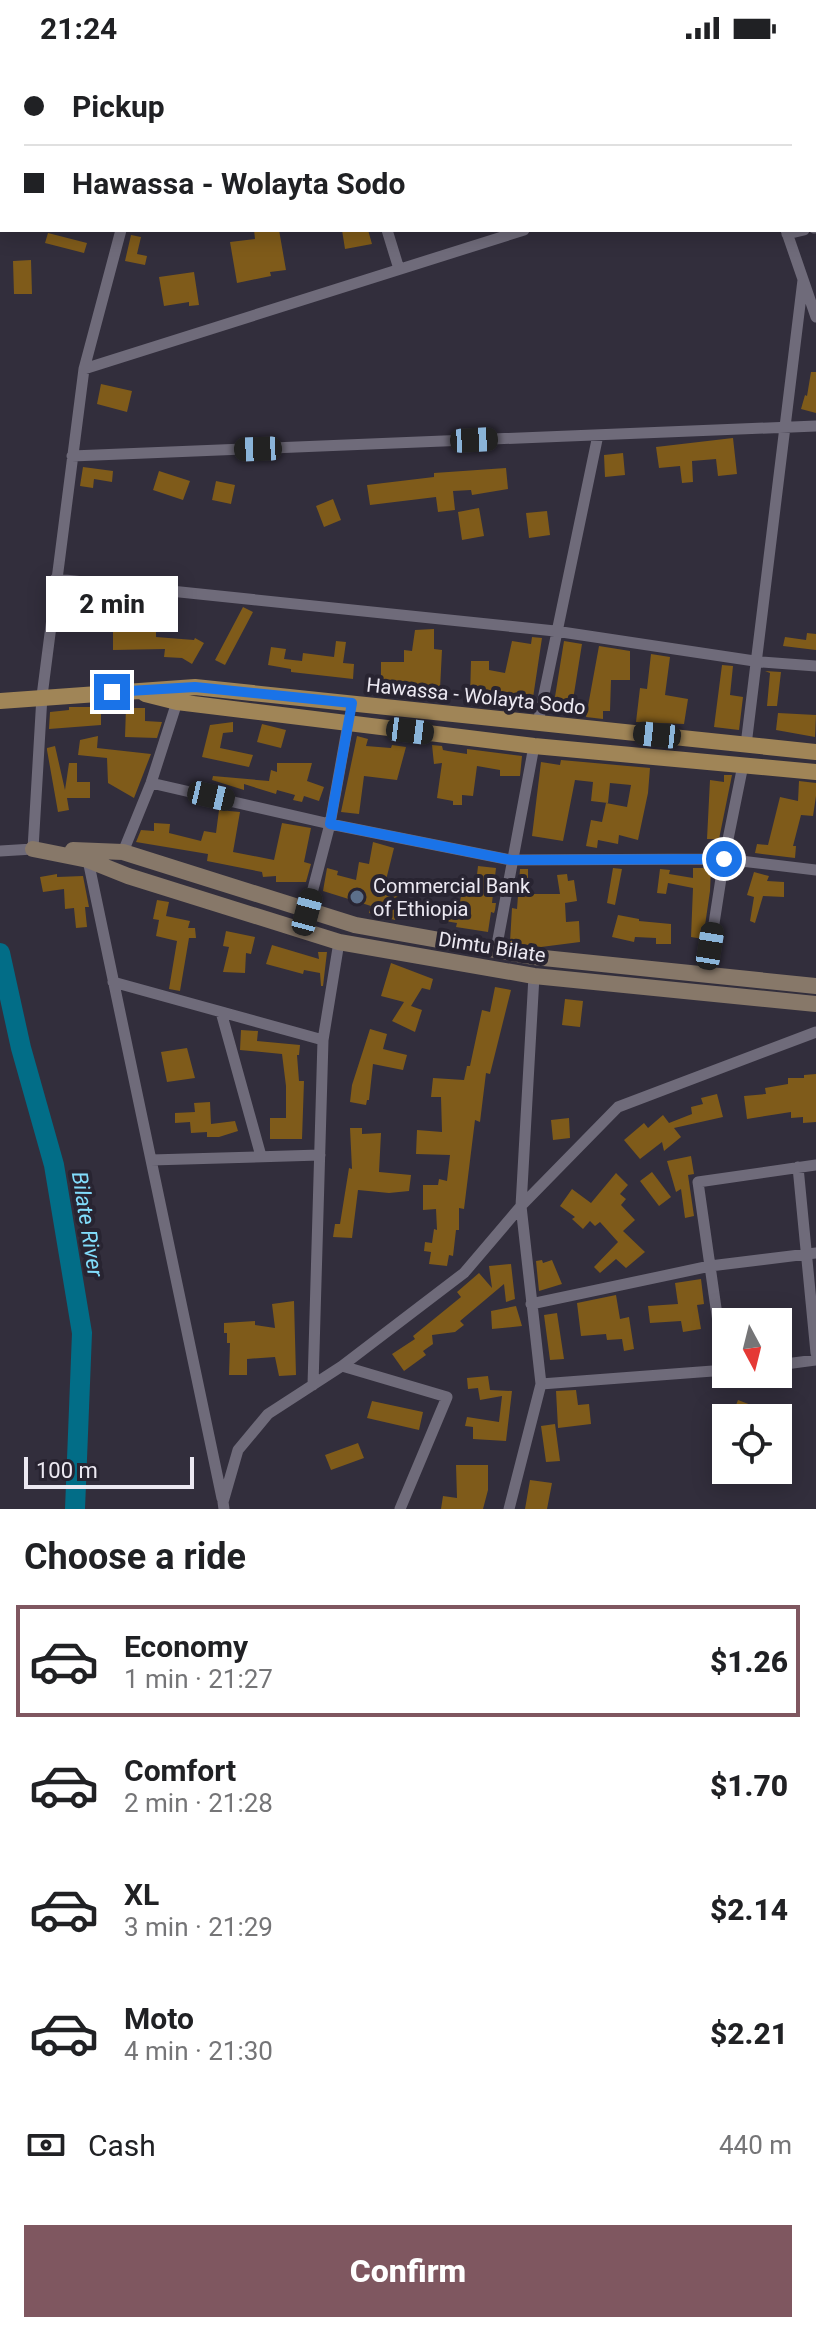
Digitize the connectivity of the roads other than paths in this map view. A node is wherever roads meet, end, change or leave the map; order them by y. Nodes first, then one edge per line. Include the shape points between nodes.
1 (120, 232) edge
2 (388, 232) edge
3 (518, 232) edge
4 (786, 232) edge
5 (399, 269) junction
6 (803, 280) junction
7 (816, 317) edge
8 (84, 369) junction
9 (816, 426) edge
10 (785, 428) junction
11 (598, 435) junction
12 (72, 456) junction
13 (55, 579) junction
14 (555, 631) junction
15 (756, 661) junction
16 (816, 666) edge
17 (132, 691) junction
18 (42, 696) junction
19 (0, 701) edge
20 (177, 702) junction
21 (352, 703) junction
22 (538, 723) junction
23 (348, 724) junction
24 (746, 745) junction
25 (534, 746) junction
26 (816, 752) edge
27 (743, 765) junction
28 (816, 772) edge
29 (151, 783) junction
30 (330, 824) junction
31 (33, 849) junction
32 (0, 851) edge
33 (123, 852) junction
34 (724, 859) junction
35 (88, 860) junction
36 (511, 860) junction
37 (816, 870) edge
38 (307, 912) junction
39 (339, 942) junction
40 (496, 950) junction
41 (706, 975) junction
42 (534, 976) junction
43 (113, 982) junction
44 (816, 986) edge
45 (816, 1004) edge
46 (221, 1012) junction
47 (816, 1032) edge
48 (323, 1040) junction
49 (320, 1155) junction
50 (261, 1156) junction
51 (151, 1160) junction
52 (816, 1165) edge
53 (798, 1167) junction
54 (521, 1206) junction
55 (811, 1254) edge
56 (710, 1266) junction
57 (531, 1304) junction
58 (716, 1308) edge
59 (816, 1353) edge
60 (816, 1360) edge
61 (792, 1363) edge
62 (342, 1366) junction
63 (712, 1371) edge
64 (541, 1384) junction
65 (313, 1385) junction
66 (223, 1506) edge
67 (400, 1509) edge
68 (509, 1509) edge

1 - 8 street
2 - 5 street
3 - 5 street
4 - 6 street
5 - 8 street
6 - 7 street
6 - 10 street
8 - 12 street
9 - 10 street
10 - 11 street
10 - 15 street
11 - 12 street
11 - 14 street
12 - 13 street
13 - 14 street
13 - 18 street
14 - 15 street
14 - 22 street
15 - 16 street
15 - 24 street
17 - 18 main road, Hawassa - Wolayta Sodo
17 - 20 main road, Hawassa - Wolayta Sodo
17 - 21 main road, Hawassa - Wolayta Sodo via 195,687
18 - 19 main road, Hawassa - Wolayta Sodo
18 - 31 street
20 - 23 main road, Hawassa - Wolayta Sodo
20 - 29 street
21 - 22 main road, Hawassa - Wolayta Sodo
21 - 23 main road
22 - 24 main road, Hawassa - Wolayta Sodo
22 - 25 main road
23 - 25 main road, Hawassa - Wolayta Sodo
23 - 30 street
24 - 26 main road, Hawassa - Wolayta Sodo
24 - 27 main road
25 - 27 main road, Hawassa - Wolayta Sodo
25 - 36 street
27 - 28 main road, Hawassa - Wolayta Sodo
27 - 34 street
29 - 30 street
29 - 33 street
30 - 36 street
30 - 38 street
31 - 32 street
31 - 33 main road
31 - 35 main road, Dimtu Bilate
33 - 38 main road
34 - 36 street
34 - 37 street
34 - 41 street
35 - 39 main road, Dimtu Bilate
35 - 43 street
36 - 40 street
38 - 40 main road
39 - 42 main road, Dimtu Bilate
39 - 48 street
40 - 41 main road
41 - 44 main road
42 - 45 main road, Dimtu Bilate
42 - 54 street
43 - 46 street
43 - 51 street
46 - 48 street
46 - 50 street
47 - 54 street via 618,1107
48 - 49 street
49 - 50 street
49 - 65 street
50 - 51 street
51 - 66 street
52 - 53 street
53 - 55 street
53 - 56 street via 698,1182
54 - 57 street
54 - 62 street via 464,1273
55 - 56 street
55 - 59 street
56 - 57 street
56 - 58 street
57 - 64 street
60 - 61 street
62 - 65 street
62 - 67 street via 447,1397
63 - 64 street
64 - 68 street
65 - 66 street via 268,1414 238,1450

